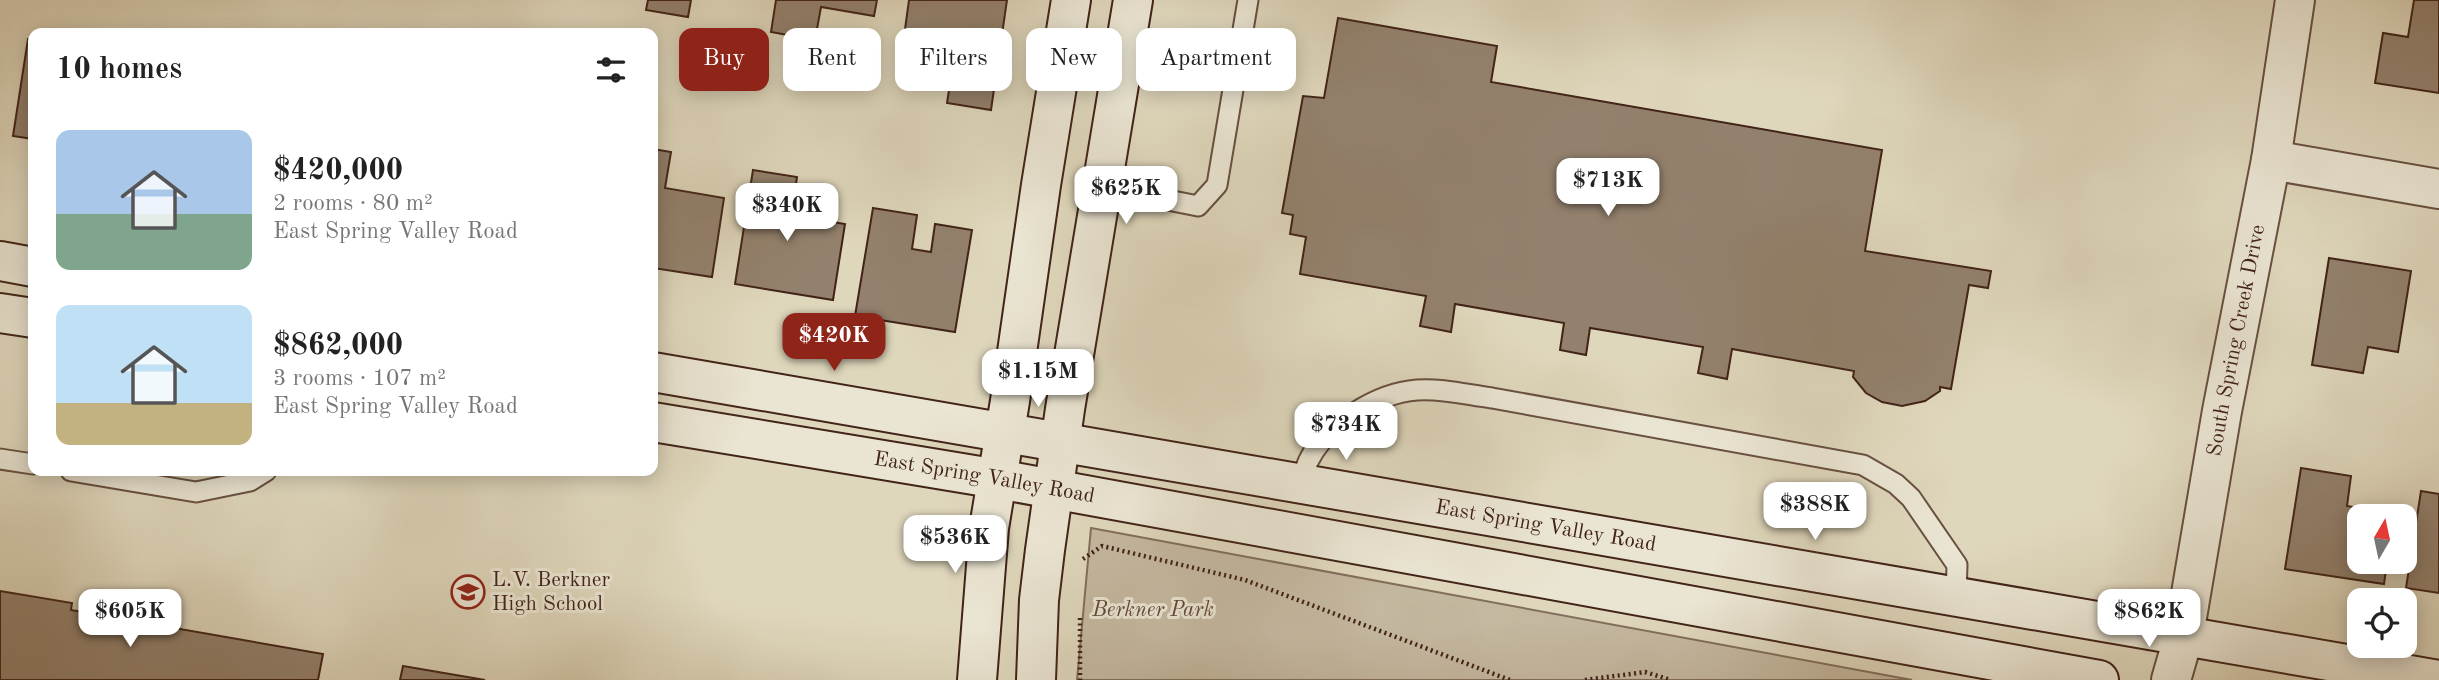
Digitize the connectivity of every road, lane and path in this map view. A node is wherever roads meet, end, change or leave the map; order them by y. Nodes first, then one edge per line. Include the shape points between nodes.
1 (1071, 0) edge
2 (1133, 0) edge
3 (1248, 0) edge
4 (2295, 0) edge
5 (2271, 160) junction
6 (1102, 187) junction
7 (2439, 189) edge
8 (0, 261) edge
9 (28, 266) edge
10 (0, 313) edge
11 (28, 317) edge
12 (658, 373) edge
13 (658, 423) edge
14 (1005, 433) junction
15 (1060, 443) junction
16 (0, 459) edge
17 (28, 463) edge
18 (101, 476) edge
19 (258, 476) edge
20 (998, 479) junction
21 (1302, 484) junction
22 (1054, 490) junction
23 (1079, 561) dead end
24 (1956, 596) junction
25 (1080, 614) dead end
26 (2184, 635) junction
27 (977, 680) edge
28 (1036, 680) edge
29 (1080, 680) edge
30 (1510, 680) edge
31 (1585, 680) edge
32 (1671, 680) edge
33 (2099, 680) edge
34 (2171, 680) edge
35 (2439, 680) edge

1 - 14 street
2 - 6 street
3 - 6 lane via 1217,186 1198,206
4 - 5 street, South Spring Creek Drive
5 - 7 street
5 - 26 street, South Spring Creek Drive
6 - 15 street
8 - 9 street
10 - 11 street
12 - 14 street, East Spring Valley Road
13 - 20 street, East Spring Valley Road
14 - 15 street, East Spring Valley Road
14 - 20 street
15 - 21 street, East Spring Valley Road
15 - 22 street
16 - 17 lane
18 - 19 lane via 196,492
20 - 22 street, East Spring Valley Road
20 - 27 street via 989,528
21 - 24 street, East Spring Valley Road
21 - 24 lane via 1308,461 1319,445 1376,400 1417,390 1492,398 1863,465 1896,484 1919,509 1957,565
22 - 28 street via 1039,600
22 - 33 street, East Spring Valley Road
23 - 30 path via 1102,546 1245,580
24 - 26 street, East Spring Valley Road
25 - 29 path
26 - 34 street, South Spring Creek Drive
26 - 35 street, East Spring Valley Road
31 - 32 path via 1645,672

